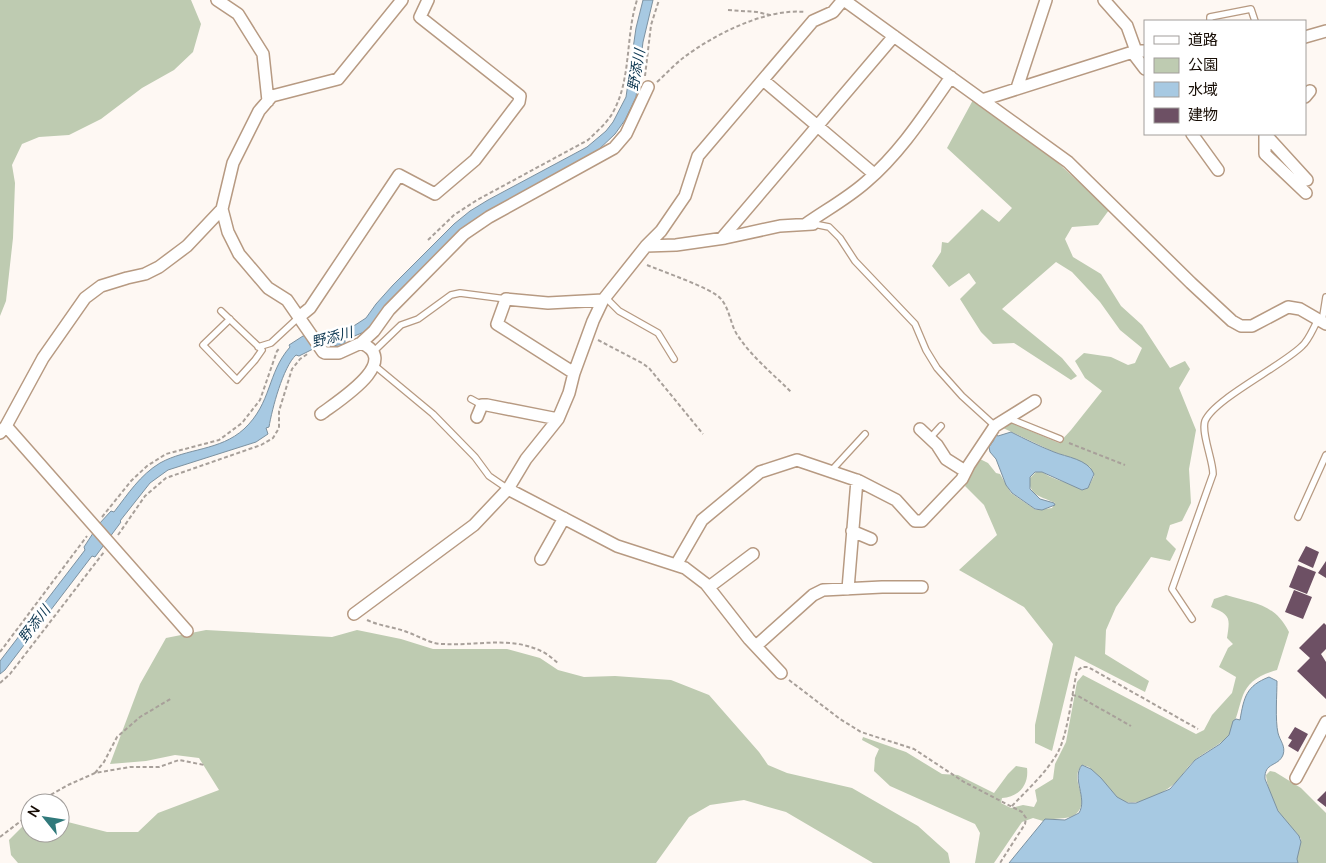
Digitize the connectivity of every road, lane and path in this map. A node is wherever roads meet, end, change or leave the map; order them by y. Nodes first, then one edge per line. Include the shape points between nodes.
1 (217, 0) edge
2 (402, 0) edge
3 (428, 0) edge
4 (637, 0) edge
5 (659, 0) edge
6 (843, 0) edge
7 (1046, 0) edge
8 (1104, 0) edge
9 (728, 10) dead end
10 (772, 16) junction
11 (819, 18) junction
12 (1210, 20) edge
13 (1255, 20) edge
14 (1326, 32) edge
15 (894, 36) junction
16 (1306, 37) edge
17 (1138, 51) edge
18 (1144, 66) edge
19 (950, 77) junction
20 (763, 80) junction
21 (648, 87) junction
22 (1017, 88) junction
23 (982, 100) junction
24 (268, 101) junction
25 (817, 126) junction
26 (1193, 135) edge
27 (1265, 135) edge
28 (1266, 135) edge
29 (1218, 170) dead end
30 (874, 174) junction
31 (1307, 180) dead end
32 (1306, 193) dead end
33 (222, 209) junction
34 (810, 224) junction
35 (722, 238) junction
36 (428, 240) dead end
37 (646, 246) junction
38 (636, 259) junction
39 (1326, 297) edge
40 (506, 299) junction
41 (604, 299) junction
42 (222, 311) dead end
43 (299, 317) junction
44 (230, 319) junction
45 (1322, 322) edge
46 (588, 335) junction
47 (361, 343) junction
48 (282, 346) dead end
49 (258, 347) junction
50 (322, 351) junction
51 (373, 352) junction
52 (674, 359) dead end
53 (374, 365) junction
54 (574, 373) junction
55 (790, 392) dead end
56 (1035, 401) dead end
57 (321, 414) dead end
58 (477, 417) dead end
59 (1008, 418) junction
60 (558, 419) junction
61 (942, 426) dead end
62 (995, 426) junction
63 (920, 429) dead end
64 (3, 430) edge
65 (703, 434) dead end
66 (865, 434) dead end
67 (930, 438) junction
68 (1060, 439) joint
69 (1326, 455) edge
70 (1125, 465) dead end
71 (830, 471) junction
72 (965, 471) junction
73 (856, 480) junction
74 (508, 488) junction
75 (1298, 517) dead end
76 (564, 518) junction
77 (96, 526) junction
78 (852, 531) junction
79 (871, 539) dead end
80 (110, 543) junction
81 (753, 554) dead end
82 (541, 559) dead end
83 (676, 565) junction
84 (709, 587) junction
85 (922, 587) dead end
86 (848, 589) junction
87 (354, 614) joint
88 (1192, 619) dead end
89 (188, 631) dead end
90 (756, 646) junction
91 (0, 652) edge
92 (559, 664) dead end
93 (780, 673) joint
94 (0, 684) edge
95 (1072, 695) junction
96 (172, 698) dead end
97 (1326, 722) edge
98 (1131, 726) dead end
99 (1198, 729) dead end
100 (204, 766) dead end
101 (95, 773) junction
102 (1296, 778) dead end
103 (54, 793) edge
104 (1012, 806) junction
105 (20, 822) edge
106 (0, 837) edge
107 (1000, 863) edge

1 - 24 street via 238,14 263,54
2 - 24 street via 338,79 272,96
3 - 43 street via 420,17 520,96 519,102 475,160 435,194 399,175 310,308
4 - 36 path via 622,90 611,116 600,129 588,140 476,200 454,215
5 - 21 path via 651,25 645,76
6 - 11 street via 833,12
6 - 15 street
7 - 22 street
8 - 17 street via 1127,26
9 - 10 path
10 - 11 path via 794,11 807,12
10 - 21 path via 759,18 705,43
11 - 20 street
12 - 13 lane via 1210,17 1251,9
14 - 16 street
15 - 19 street
15 - 25 street
17 - 18 street
17 - 22 street
19 - 23 street
19 - 30 street via 911,134
20 - 25 street
20 - 37 street via 698,156 685,196 662,231
21 - 47 street via 626,134 614,148 464,234
22 - 23 street
23 - 45 street via 1068,162 1232,321 1241,326 1252,326 1288,307 1300,309
24 - 33 street via 259,111 233,163
25 - 30 street
25 - 35 street
26 - 29 street
27 - 32 street via 1265,154
28 - 31 street
30 - 34 street
33 - 43 street via 228,232 240,254 268,288 287,300
33 - 64 street via 159,268 101,286 85,298 43,358
34 - 35 street via 780,226
34 - 62 lane via 828,227 840,238 855,261 915,324 937,368
35 - 37 street
37 - 38 street
38 - 41 street
38 - 55 path via 720,297 736,334
39 - 45 lane
40 - 41 street via 548,303
40 - 51 lane via 460,293 451,295 418,319 401,325
40 - 54 street via 497,324
41 - 46 street
41 - 52 lane via 619,312 658,333
42 - 44 lane
43 - 49 lane via 271,343
43 - 50 street
44 - 49 lane
44 - 49 lane via 203,345 237,380 262,350
45 - 88 lane via 1303,346 1230,397 1211,412 1204,423 1213,474 1172,589
46 - 54 street
46 - 65 path via 648,368
47 - 50 street via 339,353
47 - 51 street via 370,346
48 - 77 path via 260,400 242,423 219,440 166,454 147,466
50 - 80 path via 311,352 292,369 273,438 166,478 145,496
51 - 53 street
53 - 57 street via 368,376
53 - 74 lane via 433,414 489,476
54 - 60 street
56 - 59 street
58 - 60 street via 476,402
59 - 62 street
59 - 68 lane
60 - 74 street
61 - 67 lane
62 - 72 street
63 - 67 street
64 - 77 street
66 - 71 lane
67 - 72 street via 946,460
68 - 70 path
69 - 75 lane
71 - 73 street
71 - 83 street via 797,460 760,472 702,520
72 - 73 street via 962,479 922,521 915,521 896,500
73 - 78 street
74 - 76 street
74 - 87 street via 474,525
76 - 82 street
76 - 83 street via 617,546
77 - 80 street
77 - 91 path
78 - 79 street
78 - 86 street
80 - 89 street
80 - 94 path
81 - 84 street
83 - 84 street
84 - 90 street
85 - 86 street
86 - 90 street via 823,590 813,595
87 - 92 path via 431,642 505,642 526,646 542,651
90 - 93 street
93 - 104 path via 861,732 914,749 964,782
95 - 98 path
95 - 99 path via 1077,672 1088,667
95 - 104 path via 1059,750
96 - 101 path via 116,737
97 - 102 street
100 - 101 path via 179,760 159,767 130,767
101 - 103 path
104 - 107 path via 1022,812 1025,824
105 - 106 path

